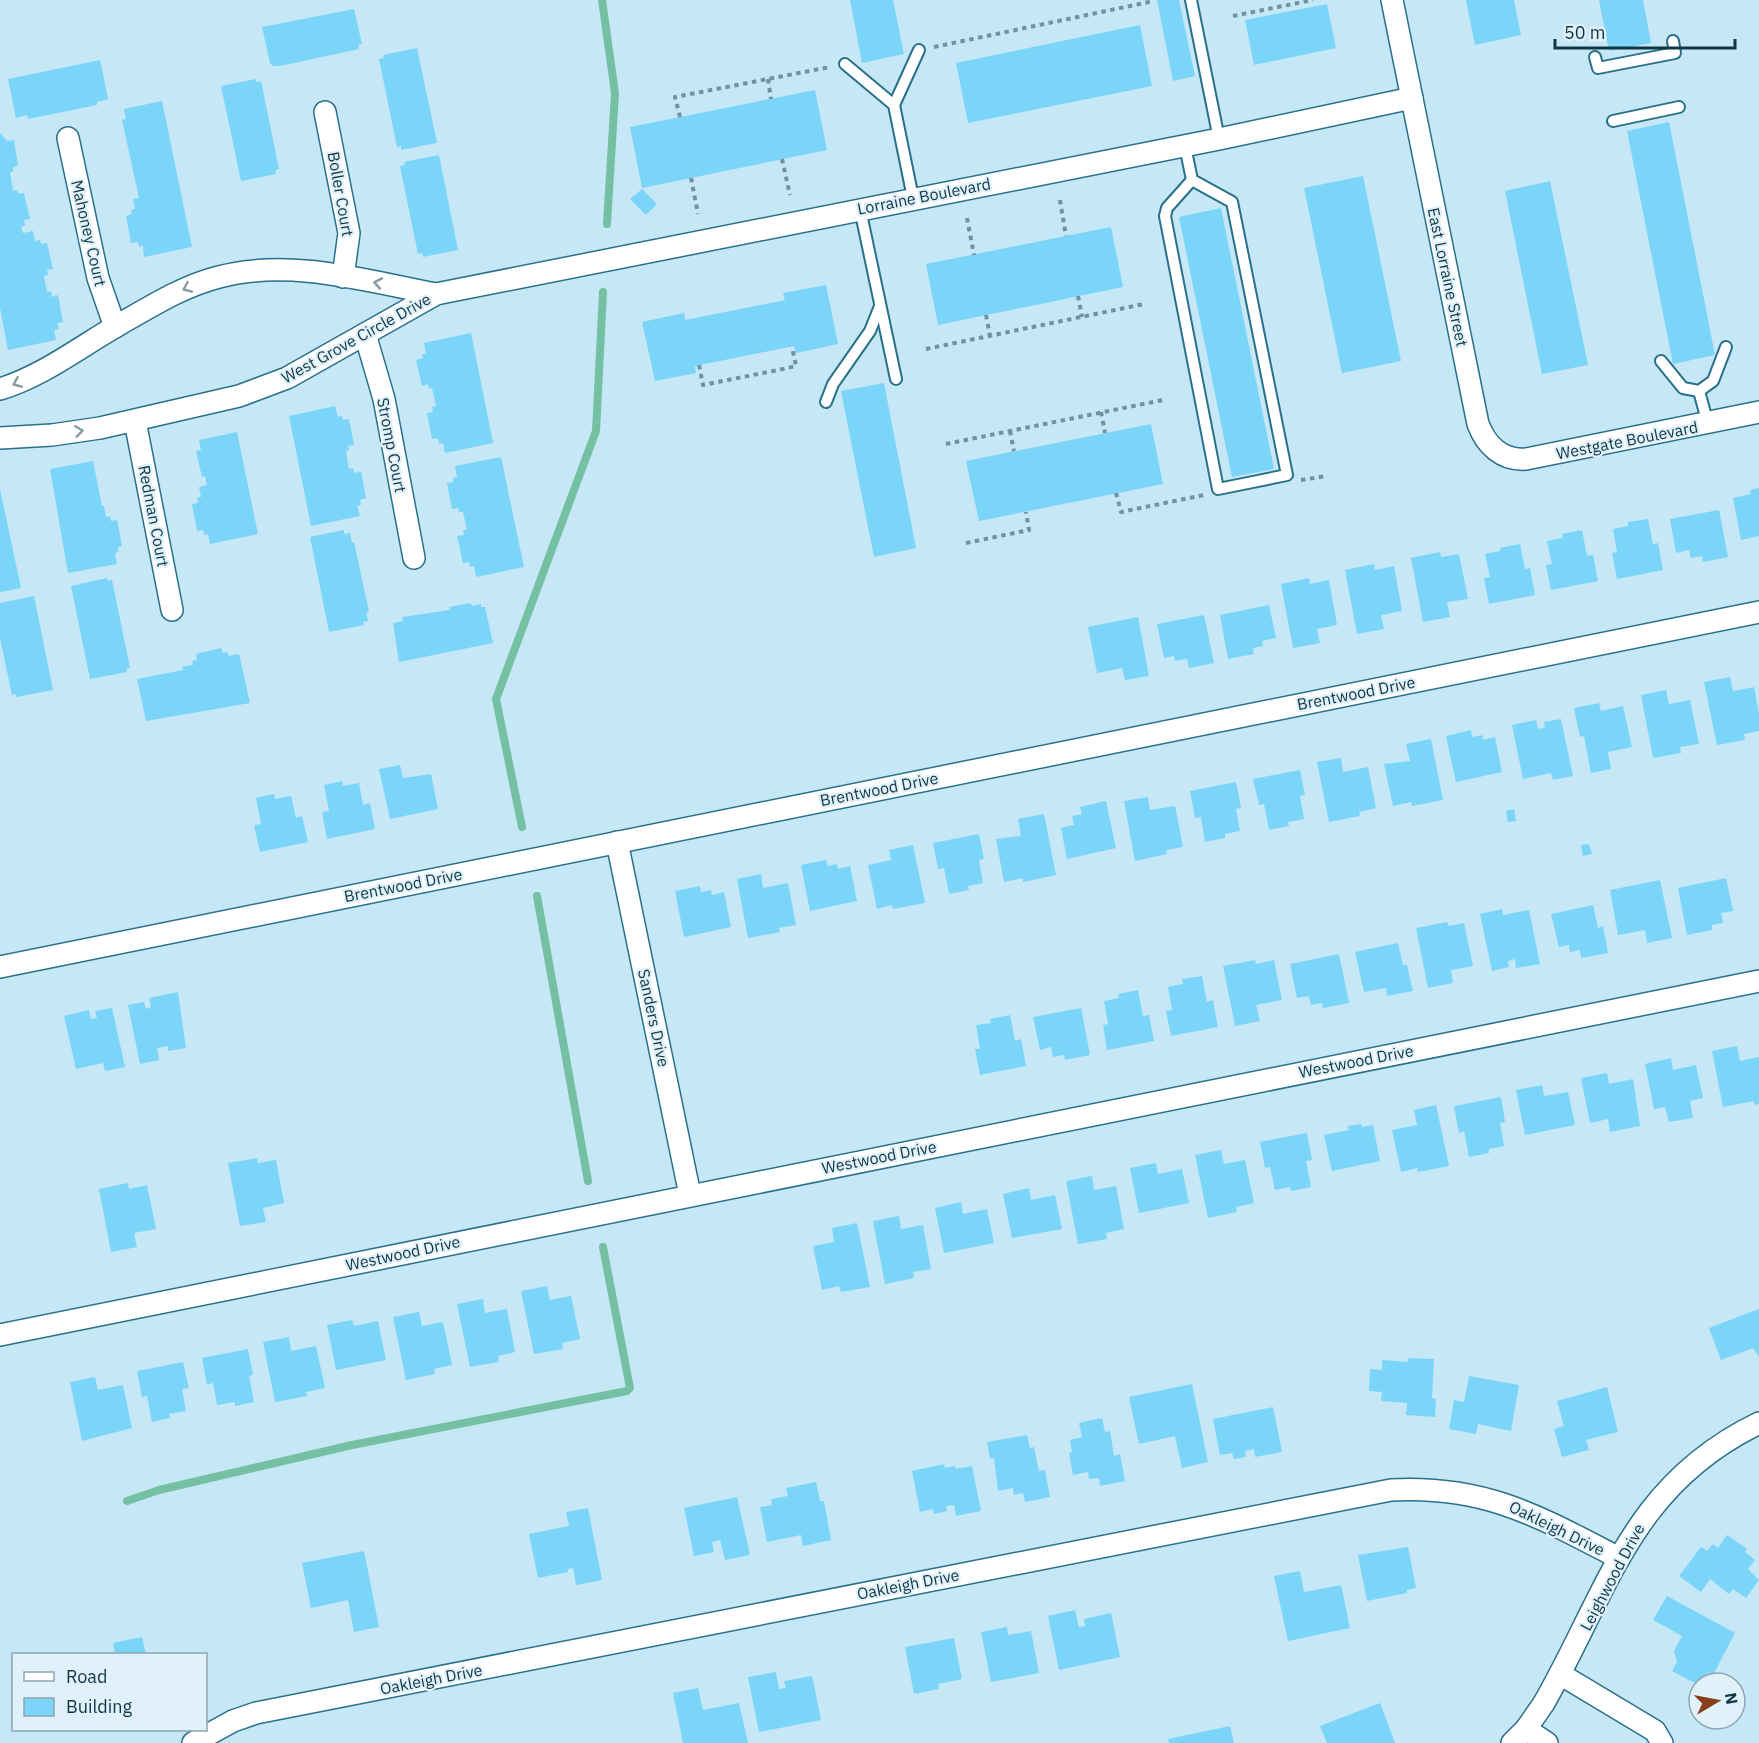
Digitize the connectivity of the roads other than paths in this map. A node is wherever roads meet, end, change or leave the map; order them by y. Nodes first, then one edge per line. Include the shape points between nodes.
1 (1191, 0) edge
2 (1392, 0) edge
3 (1673, 41) dead end
4 (919, 50) dead end
5 (1595, 57) dead end
6 (840, 65) road end
7 (1412, 98) junction
8 (894, 105) junction
9 (1679, 107) dead end
10 (325, 112) dead end
11 (1613, 121) dead end
12 (68, 138) dead end
13 (1219, 139) junction
14 (1185, 146) junction
15 (1192, 180) junction
16 (913, 198) junction
17 (860, 209) junction
18 (343, 277) junction
19 (436, 294) junction
20 (880, 306) junction
21 (115, 327) junction
22 (365, 334) junction
23 (1726, 347) dead end
24 (1661, 361) dead end
25 (896, 380) dead end
26 (0, 389) edge
27 (1699, 391) junction
28 (826, 402) dead end
29 (1759, 412) edge
30 (135, 421) junction
31 (1708, 424) junction
32 (0, 438) edge
33 (1496, 451) joint
34 (414, 558) dead end
35 (172, 610) dead end
36 (1759, 612) edge
37 (616, 842) junction
38 (0, 967) edge
39 (1759, 981) edge
40 (690, 1195) junction
41 (0, 1335) edge
42 (1759, 1423) edge
43 (1619, 1558) junction
44 (1560, 1674) junction
45 (1519, 1736) edge
46 (193, 1743) edge
47 (1547, 1743) edge
48 (1662, 1743) edge

1 - 13 lane
2 - 7 street, East Lorraine Street
3 - 5 lane via 1675,53 1598,68
4 - 8 lane
6 - 8 lane
7 - 13 street, Lorraine Boulevard
7 - 33 street, East Lorraine Street via 1478,424
8 - 16 lane
9 - 11 lane
10 - 18 street, Boller Court via 349,232
12 - 21 street, Mahoney Court via 98,278
13 - 14 street, Lorraine Boulevard
14 - 15 lane
14 - 16 street, Lorraine Boulevard
15 - 15 lane via 1167,208 1165,216 1218,489 1287,475 1233,202
16 - 17 street, Lorraine Boulevard
17 - 19 street, Lorraine Boulevard
17 - 20 lane
19 -> 18 street, West Grove Circle Drive
18 -> 21 street, West Grove Circle Drive via 304,270 220,276 171,295
19 - 22 street, West Grove Circle Drive
20 - 25 lane
20 - 28 lane via 870,331 833,384
21 -> 26 street, West Grove Circle Drive via 50,366
22 - 30 street, West Grove Circle Drive via 267,386
22 - 34 street, Stromp Court via 384,399
23 - 27 lane via 1713,381
24 - 27 lane via 1683,388
27 - 31 lane
29 - 31 street, Westgate Boulevard
32 -> 30 street, West Grove Circle Drive via 52,435
30 - 35 street, Redman Court
31 - 33 street, Westgate Boulevard via 1526,459 1518,460
36 - 37 street, Brentwood Drive
37 - 38 street, Brentwood Drive
37 - 40 street, Sanders Drive
39 - 40 street, Westwood Drive
40 - 41 street, Westwood Drive
42 - 43 street, Leighwood Drive via 1700,1458 1666,1488
43 - 44 street, Leighwood Drive
43 - 46 street, Oakleigh Drive via 1542,1518 1485,1497 1448,1490 1391,1490 256,1713
44 - 45 street, Leighwood Drive
44 - 48 street via 1655,1731
45 - 47 street, Leighwood Drive

